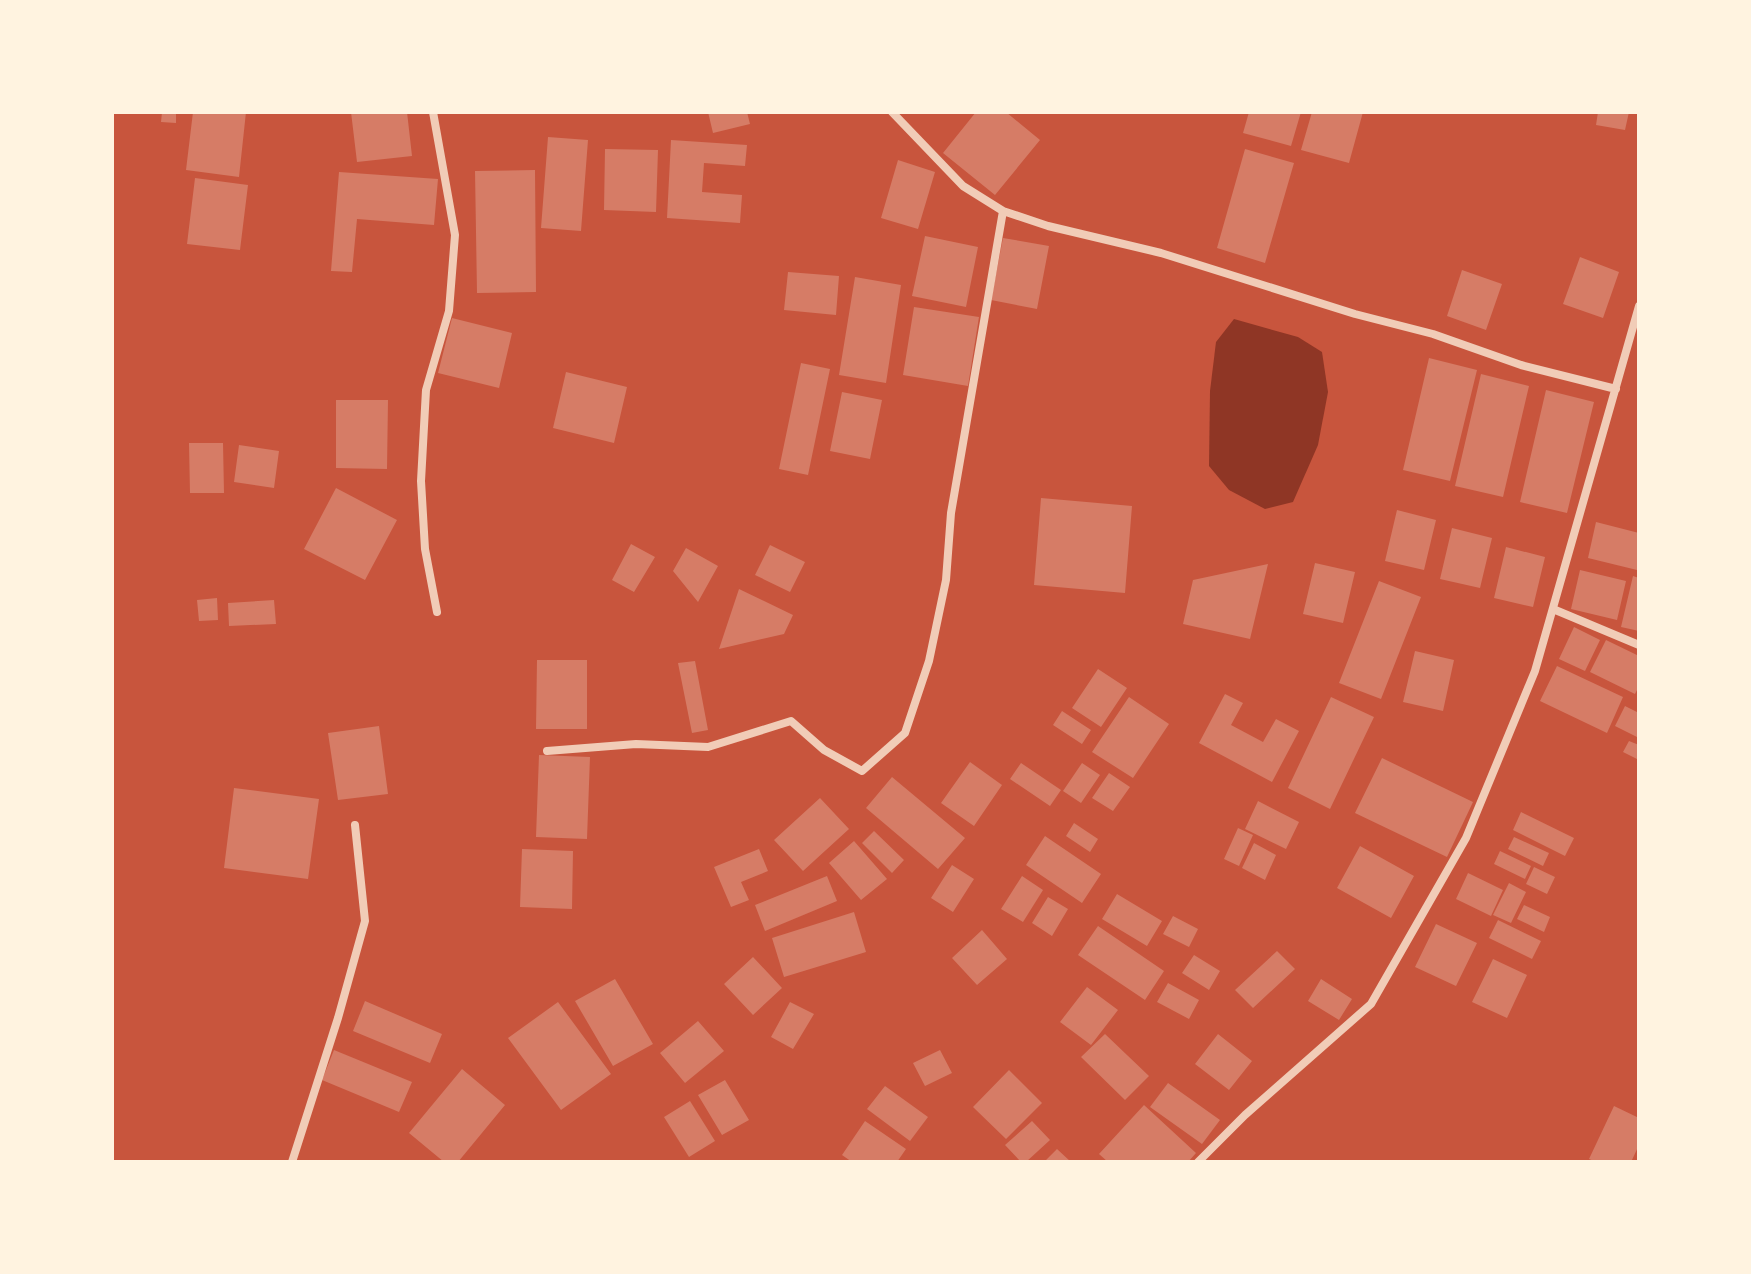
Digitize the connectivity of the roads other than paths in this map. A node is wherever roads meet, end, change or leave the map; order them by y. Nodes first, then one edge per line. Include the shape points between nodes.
1 (433, 112) edge
2 (892, 112) edge
3 (1003, 211) junction
4 (1639, 306) edge
5 (1616, 389) junction
6 (1553, 609) junction
7 (437, 612) dead end
8 (1639, 645) edge
9 (547, 751) dead end
10 (355, 825) dead end
11 (292, 1162) edge
12 (1198, 1162) edge

1 - 7 street via 455,235 449,311 426,390 421,481 425,549
2 - 3 street via 963,186
3 - 5 street
3 - 9 street via 951,513 946,580 929,661 905,733 862,771 824,750 791,721 708,747 636,744
4 - 5 street
5 - 6 street
6 - 8 street
6 - 12 street via 1535,671 1466,838 1371,1004
10 - 11 street via 365,921

